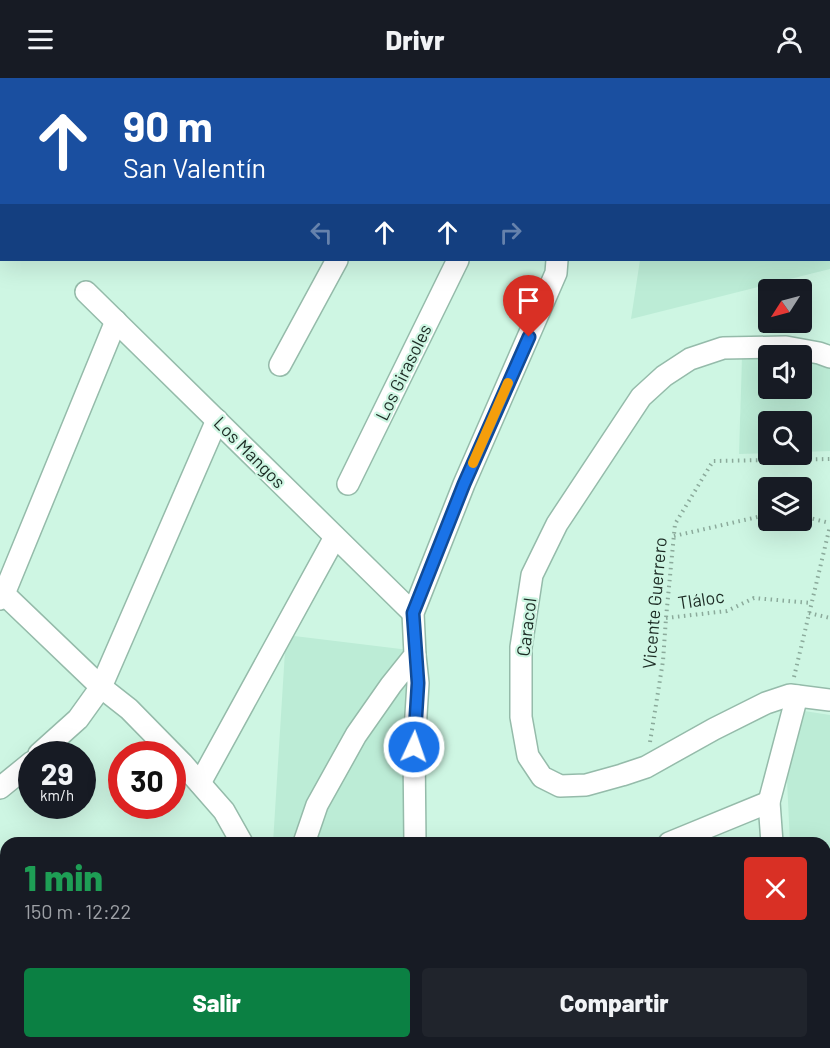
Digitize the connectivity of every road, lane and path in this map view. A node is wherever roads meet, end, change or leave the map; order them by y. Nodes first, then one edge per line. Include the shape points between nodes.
1 (336, 261) edge
2 (458, 261) edge
3 (557, 261) edge
4 (86, 292) dead end
5 (116, 321) junction
6 (830, 357) edge
7 (280, 366) dead end
8 (217, 420) junction
9 (830, 459) edge
10 (348, 484) dead end
11 (758, 517) edge
12 (812, 519) edge
13 (830, 525) edge
14 (674, 536) junction
15 (335, 537) junction
16 (2, 597) edge
17 (812, 603) junction
18 (413, 613) junction
19 (809, 613) junction
20 (666, 618) junction
21 (830, 618) edge
22 (416, 655) junction
23 (101, 687) junction
24 (793, 695) junction
25 (830, 700) edge
26 (53, 741) edge
27 (646, 767) junction
28 (18, 773) edge
29 (200, 783) junction
30 (0, 788) edge
31 (769, 802) junction
32 (239, 837) edge
33 (306, 837) edge
34 (415, 837) edge
35 (684, 837) edge
36 (771, 837) edge

1 - 7 street
2 - 10 street, Los Girasoles
3 - 18 street via 556,273 464,484
4 - 5 street, Los Mangos
5 - 8 street, Los Mangos
5 - 16 street
6 - 27 street, Caracol via 786,347 723,348 690,359 664,375 641,397 608,445 557,524 532,575 521,647 521,717 528,756 542,777 560,786 586,785
8 - 15 street, Los Mangos
8 - 23 street
9 - 14 path, Vicente Guerrero via 713,461 675,524
11 - 14 path
12 - 13 path
13 - 17 path
14 - 20 path, Vicente Guerrero
15 - 18 street, Los Mangos
15 - 29 street
16 - 23 street
17 - 19 path
17 - 20 path, Tláloc via 754,598 727,611
18 - 22 street
19 - 21 path
19 - 24 path
20 - 27 path, Vicente Guerrero
22 - 33 street via 356,735 317,805
22 - 34 street
23 - 26 street via 78,719
23 - 29 street via 129,709
24 - 25 street, Caracol
24 - 27 street, Caracol via 766,703
24 - 31 street
28 - 30 street
29 - 32 street via 224,811
31 - 35 street
31 - 36 street

